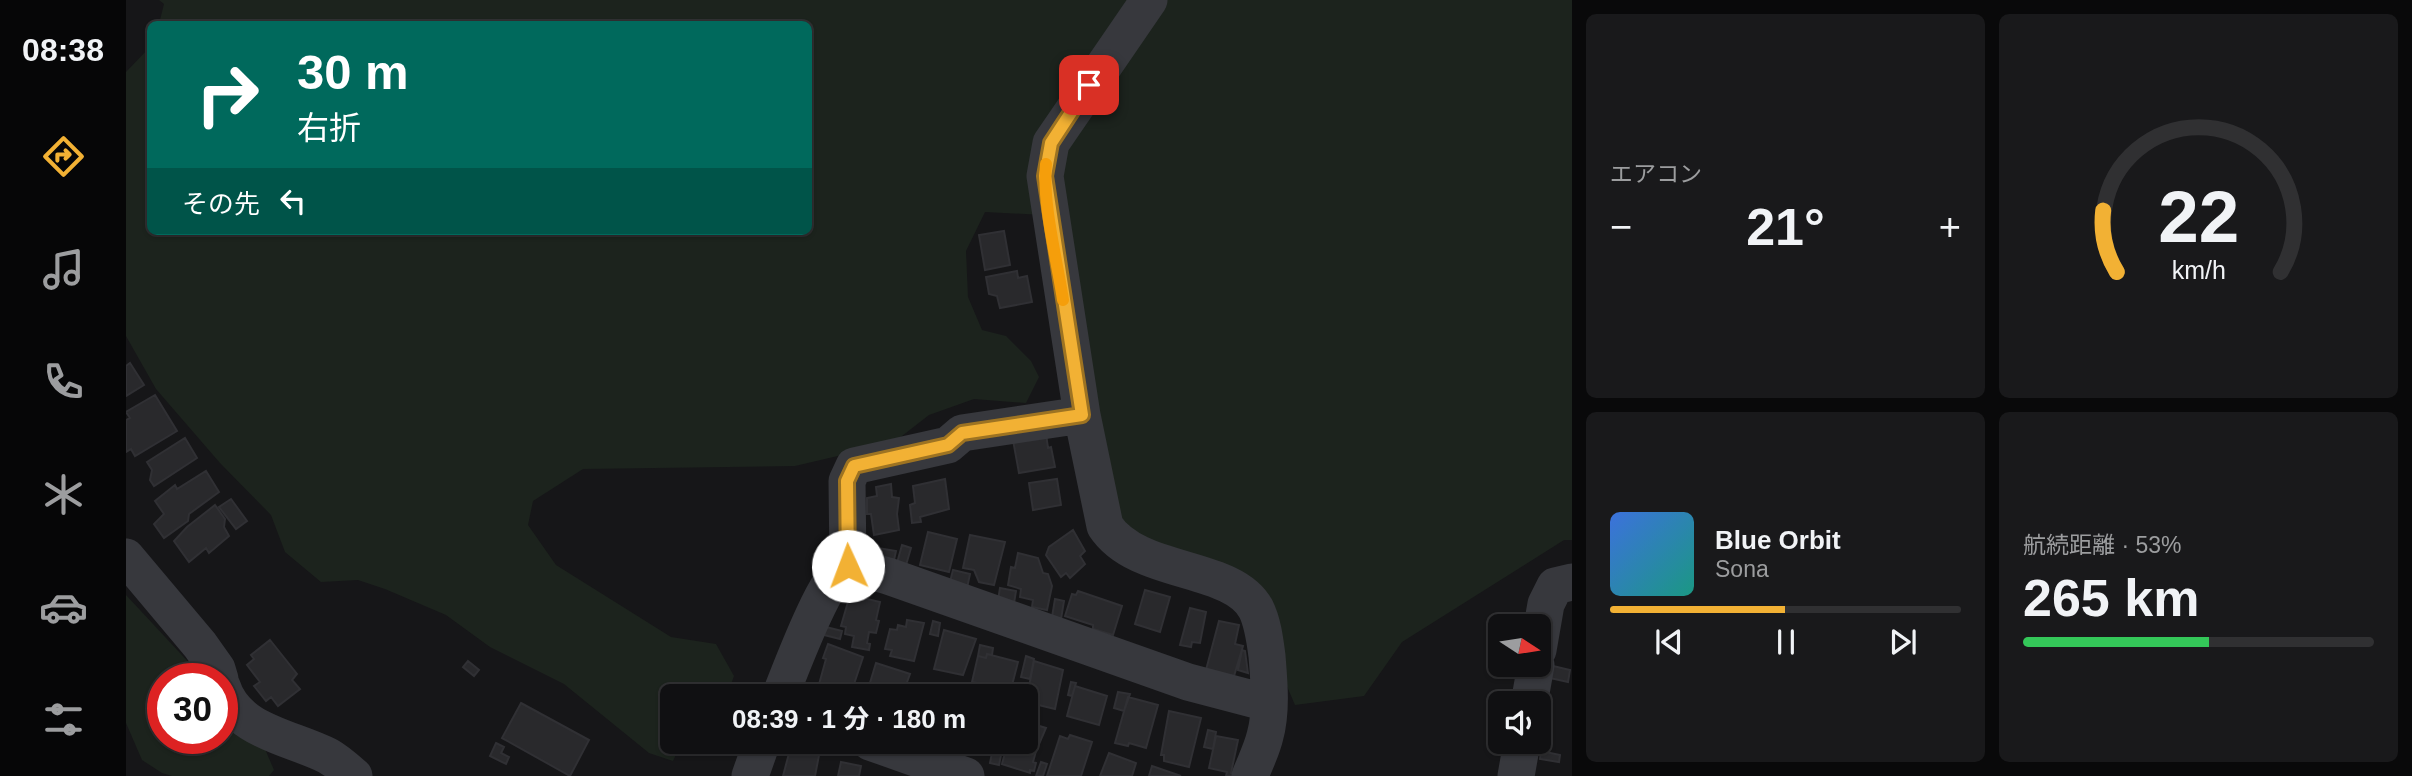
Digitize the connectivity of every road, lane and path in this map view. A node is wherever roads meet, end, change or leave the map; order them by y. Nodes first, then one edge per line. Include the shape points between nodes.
1 (1149, 0) edge
2 (1082, 415) junction
3 (126, 557) edge
4 (848, 566) junction
5 (1572, 583) edge
6 (1544, 614) edge
7 (213, 663) edge
8 (785, 684) edge
9 (1268, 703) junction
10 (238, 715) edge
11 (758, 754) edge
12 (904, 754) edge
13 (1520, 754) edge
14 (354, 776) edge
15 (750, 776) edge
16 (966, 776) edge
17 (1250, 776) edge
18 (1516, 776) edge

1 - 2 street via 1075,105 1047,158 1050,217
2 - 4 street via 962,433 948,445 854,466 847,481
2 - 9 street via 1105,526 1112,537 1132,551 1222,583 1251,602 1265,640
3 - 7 street
4 - 8 street via 837,571 824,593
4 - 9 street via 1188,682
5 - 6 street via 1555,586
9 - 17 street via 1266,735
10 - 14 street via 258,728 330,757
11 - 15 street
12 - 16 street
13 - 18 street

